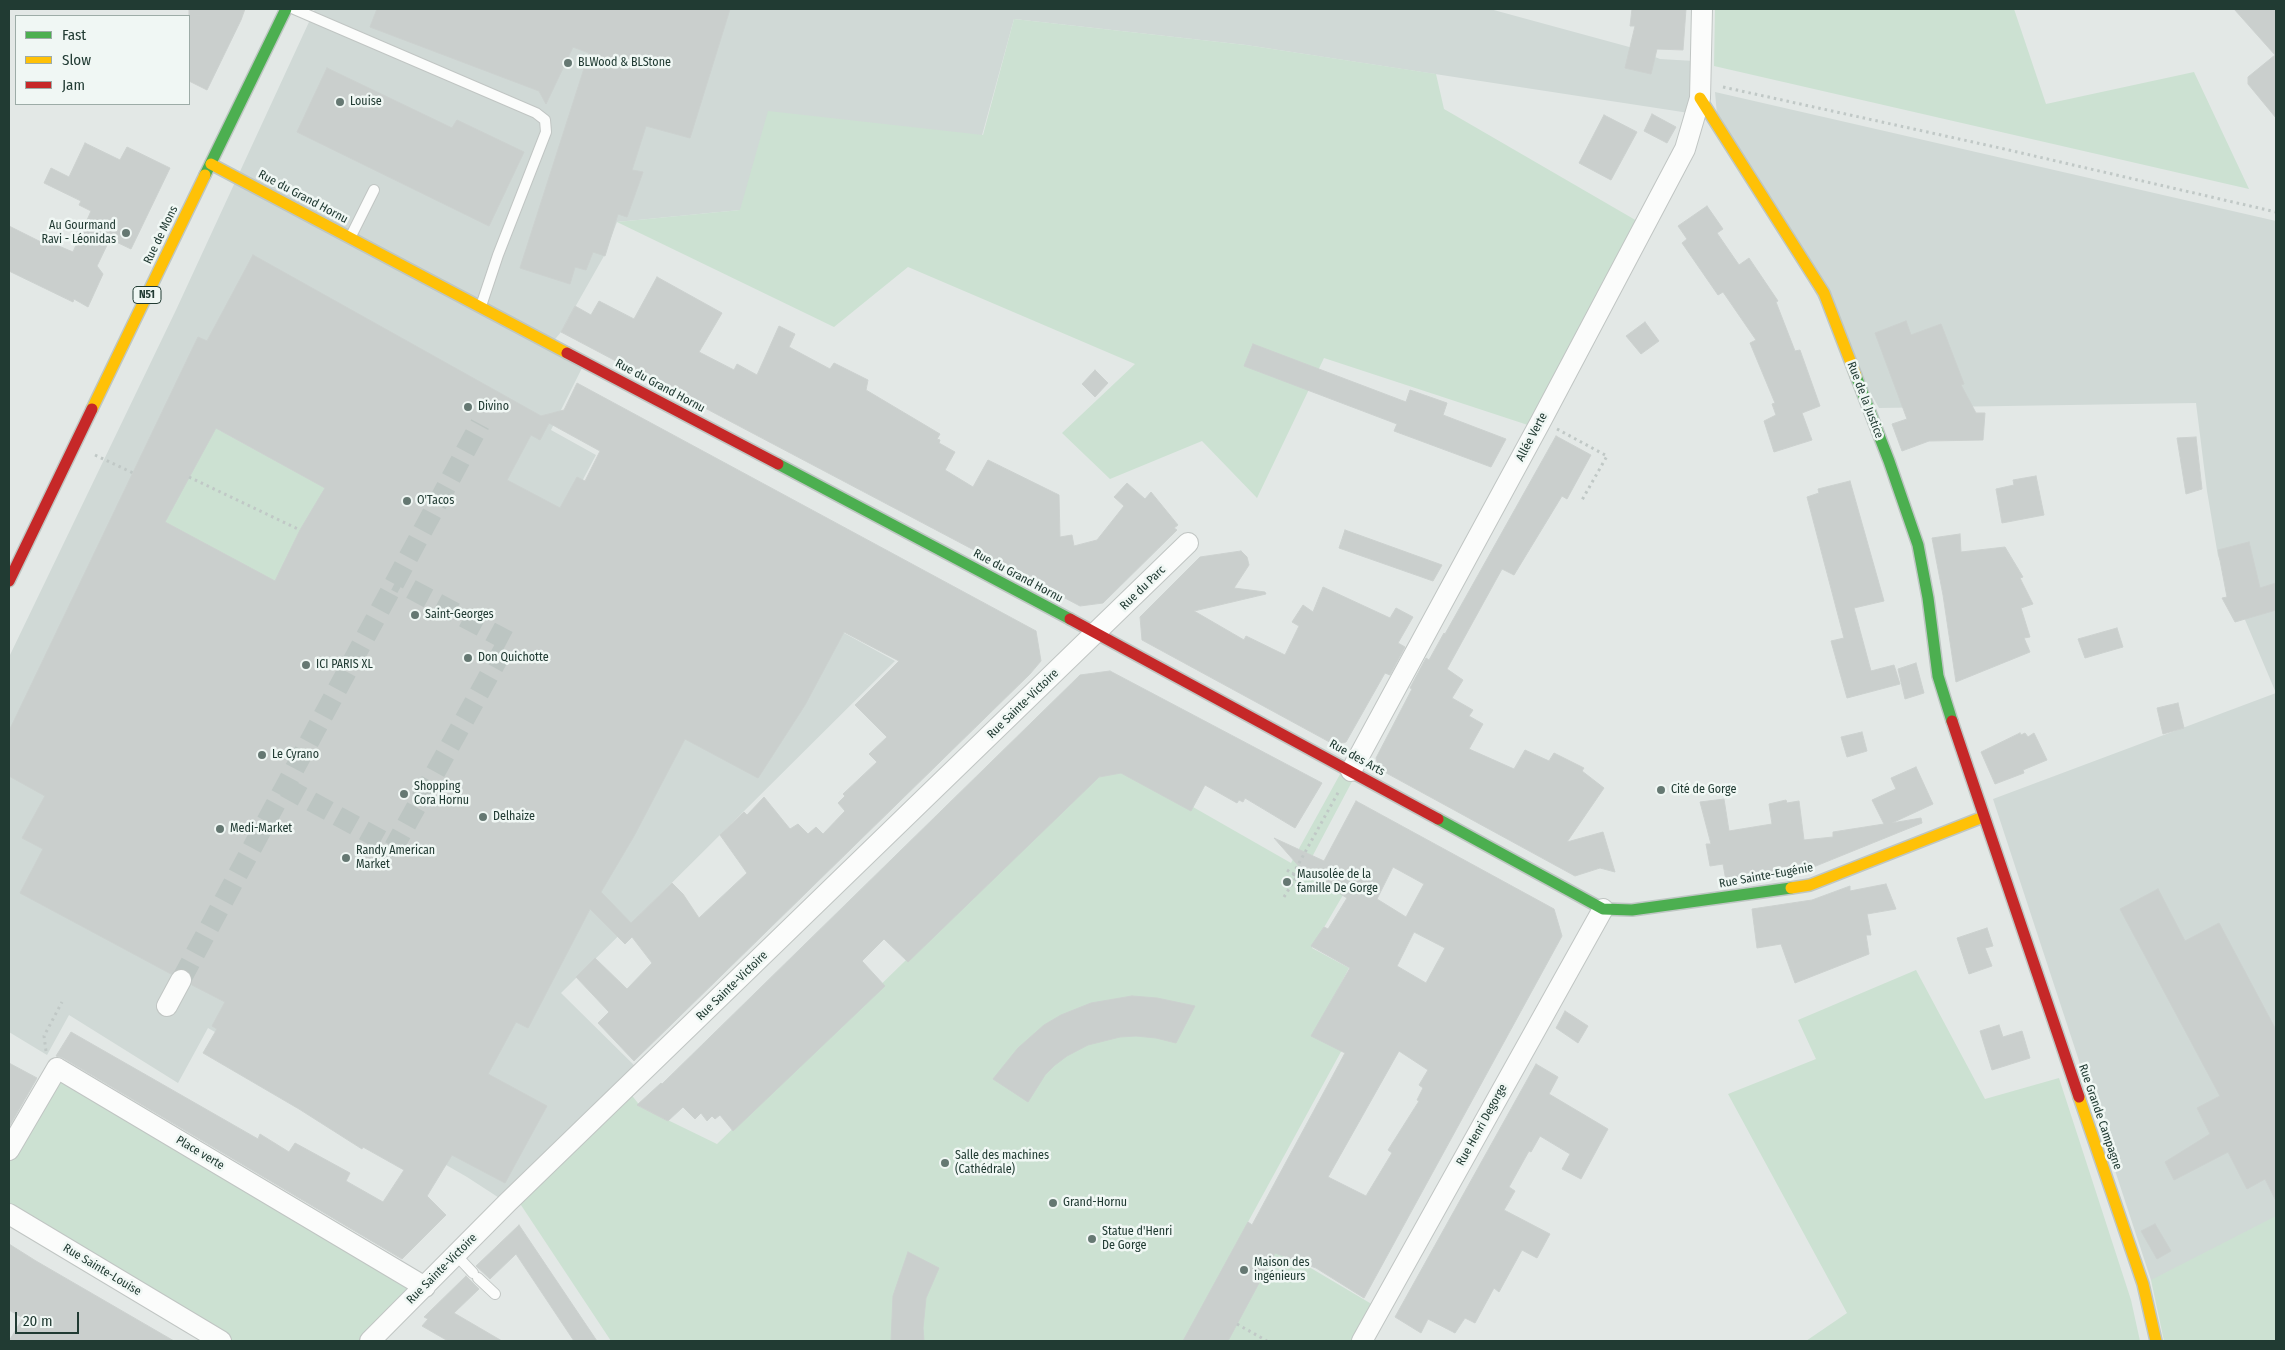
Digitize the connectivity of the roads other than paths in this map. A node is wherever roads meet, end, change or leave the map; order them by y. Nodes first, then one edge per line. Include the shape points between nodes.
1 (286, 9) edge
2 (294, 9) edge
3 (1702, 9) edge
4 (1700, 90) junction
5 (211, 164) junction
6 (374, 190) dead end
7 (351, 238) junction
8 (480, 307) junction
9 (1188, 543) dead end
10 (9, 581) edge
11 (1097, 633) junction
12 (1351, 771) junction
13 (1983, 817) junction
14 (2013, 904) joint
15 (1603, 909) junction
16 (181, 980) tunnel mouth
17 (167, 1006) dead end
18 (9, 1150) edge
19 (9, 1214) edge
20 (456, 1255) junction
21 (425, 1287) junction
22 (495, 1294) dead end
23 (221, 1341) edge
24 (370, 1341) edge
25 (1362, 1341) edge
26 (2156, 1341) edge

1 - 5 street, Rue de Mons / N51
2 - 8 lane via 536,113 545,120 546,132
3 - 4 street
4 - 12 street, Allée Verte via 1685,149
4 - 13 street, Rue de la Justice via 1824,293 1918,545 1938,676
5 - 7 street, Rue du Grand Hornu
5 - 10 street, Rue de Mons / N51
6 - 7 lane
7 - 8 street, Rue du Grand Hornu
8 - 11 street, Rue du Grand Hornu
9 - 11 street, Rue du Parc
11 - 12 street, Rue des Arts
11 - 20 street, Rue Sainte-Victoire
12 - 15 street, Rue des Arts
13 - 14 street, Rue de la Justice
13 - 15 street, Rue Sainte-Eugénie via 1810,885 1632,910
14 - 26 street, Rue Grande Campagne via 2143,1284
15 - 25 street, Rue Henri Degorge
16 - 17 street
18 - 21 street, Place verte via 57,1068
19 - 23 street, Rue Sainte-Louise
20 - 21 street, Rue Sainte-Victoire
20 - 22 lane
21 - 24 street, Rue Sainte-Victoire

